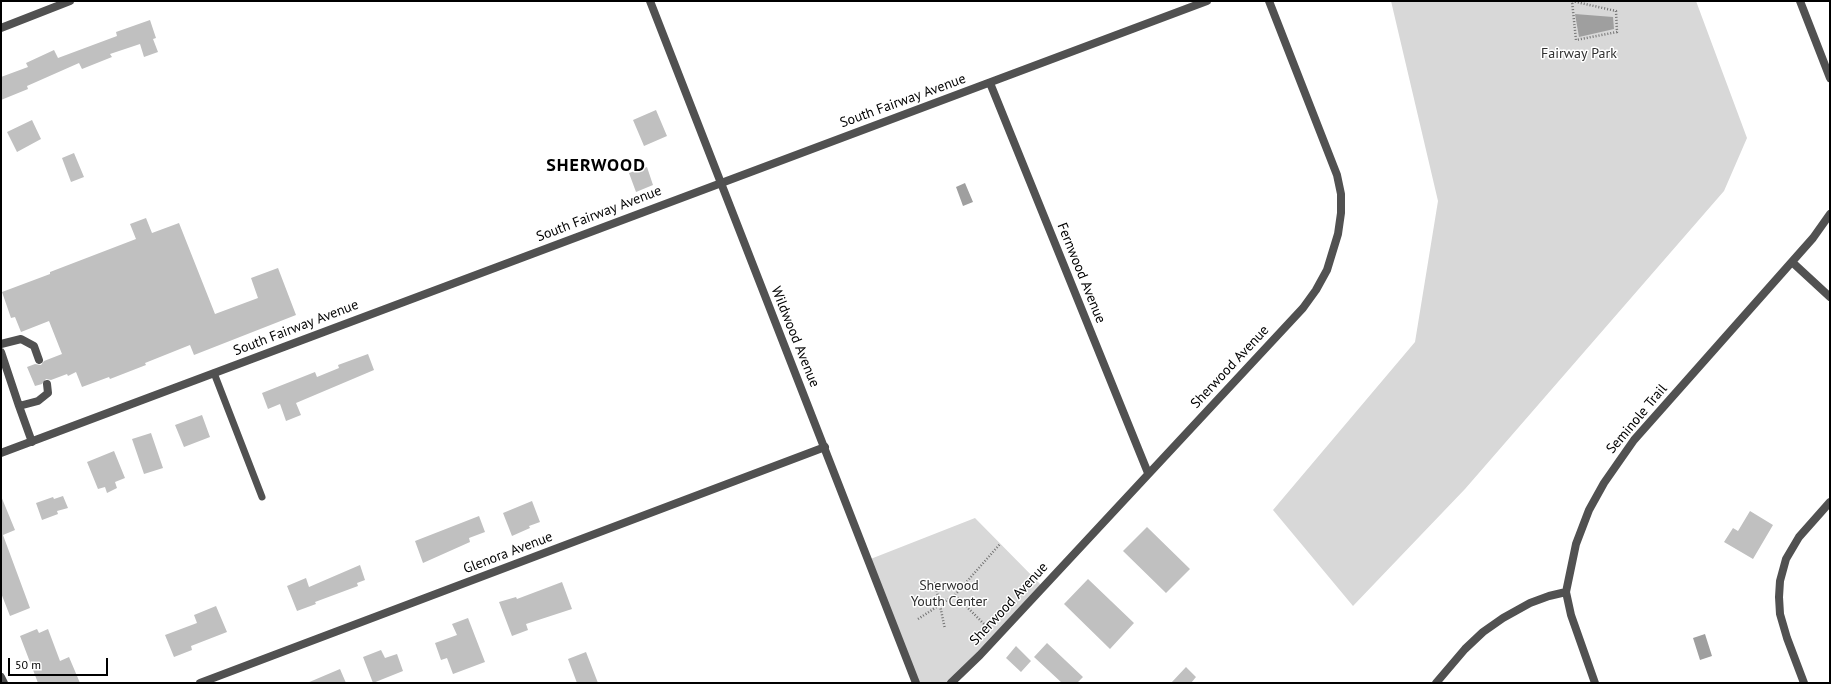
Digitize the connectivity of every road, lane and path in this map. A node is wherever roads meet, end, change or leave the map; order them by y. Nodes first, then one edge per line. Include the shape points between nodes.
1 (70, 1) edge
2 (650, 1) edge
3 (1207, 1) edge
4 (1269, 1) edge
5 (1572, 1) edge
6 (1800, 1) edge
7 (1, 28) edge
8 (1830, 78) edge
9 (990, 82) junction
10 (720, 183) junction
11 (1830, 214) edge
12 (1792, 262) junction
13 (1830, 297) edge
14 (1, 344) edge
15 (1, 352) edge
16 (39, 360) dead end
17 (214, 373) junction
18 (47, 384) dead end
19 (19, 406) junction
20 (32, 442) junction
21 (825, 447) junction
22 (1, 454) edge
23 (1148, 473) junction
24 (262, 496) dead end
25 (1830, 502) edge
26 (1000, 544) dead end
27 (935, 582) dead end
28 (1566, 592) junction
29 (955, 595) junction
30 (939, 605) junction
31 (918, 619) dead end
32 (945, 629) dead end
33 (997, 637) junction
34 (1, 677) edge
35 (4, 683) edge
36 (200, 683) edge
37 (916, 683) edge
38 (951, 683) edge
39 (1436, 683) edge
40 (1595, 683) edge
41 (1804, 683) edge

1 - 7 street
2 - 10 street, Wildwood Avenue
3 - 9 street, South Fairway Avenue
4 - 23 street, Sherwood Avenue via 1337,175 1341,214 1338,234 1327,270 1302,308
5 - 5 path via 1576,40 1617,32 1616,11
6 - 8 street
9 - 10 street, South Fairway Avenue
9 - 23 street, Fernwood Avenue
10 - 17 street, South Fairway Avenue
10 - 21 street, Wildwood Avenue
11 - 12 street, Seminole Trail
12 - 13 street
12 - 28 street, Seminole Trail via 1621,456 1589,510 1576,544
14 - 16 street via 21,339 34,346
15 - 19 street
17 - 20 street, South Fairway Avenue
17 - 24 lane
18 - 19 street via 48,393 38,401
19 - 20 street
20 - 22 street, South Fairway Avenue
21 - 36 street, Glenora Avenue
21 - 37 street, Wildwood Avenue
23 - 33 street, Sherwood Avenue
25 - 41 street via 1799,537 1786,559 1780,581 1780,614
26 - 29 path
27 - 30 path
28 - 39 street via 1530,603 1503,618 1464,648
28 - 40 street, Seminole Trail
29 - 30 path
29 - 33 path
30 - 31 path
30 - 32 path
33 - 38 street, Sherwood Avenue
34 - 35 street

